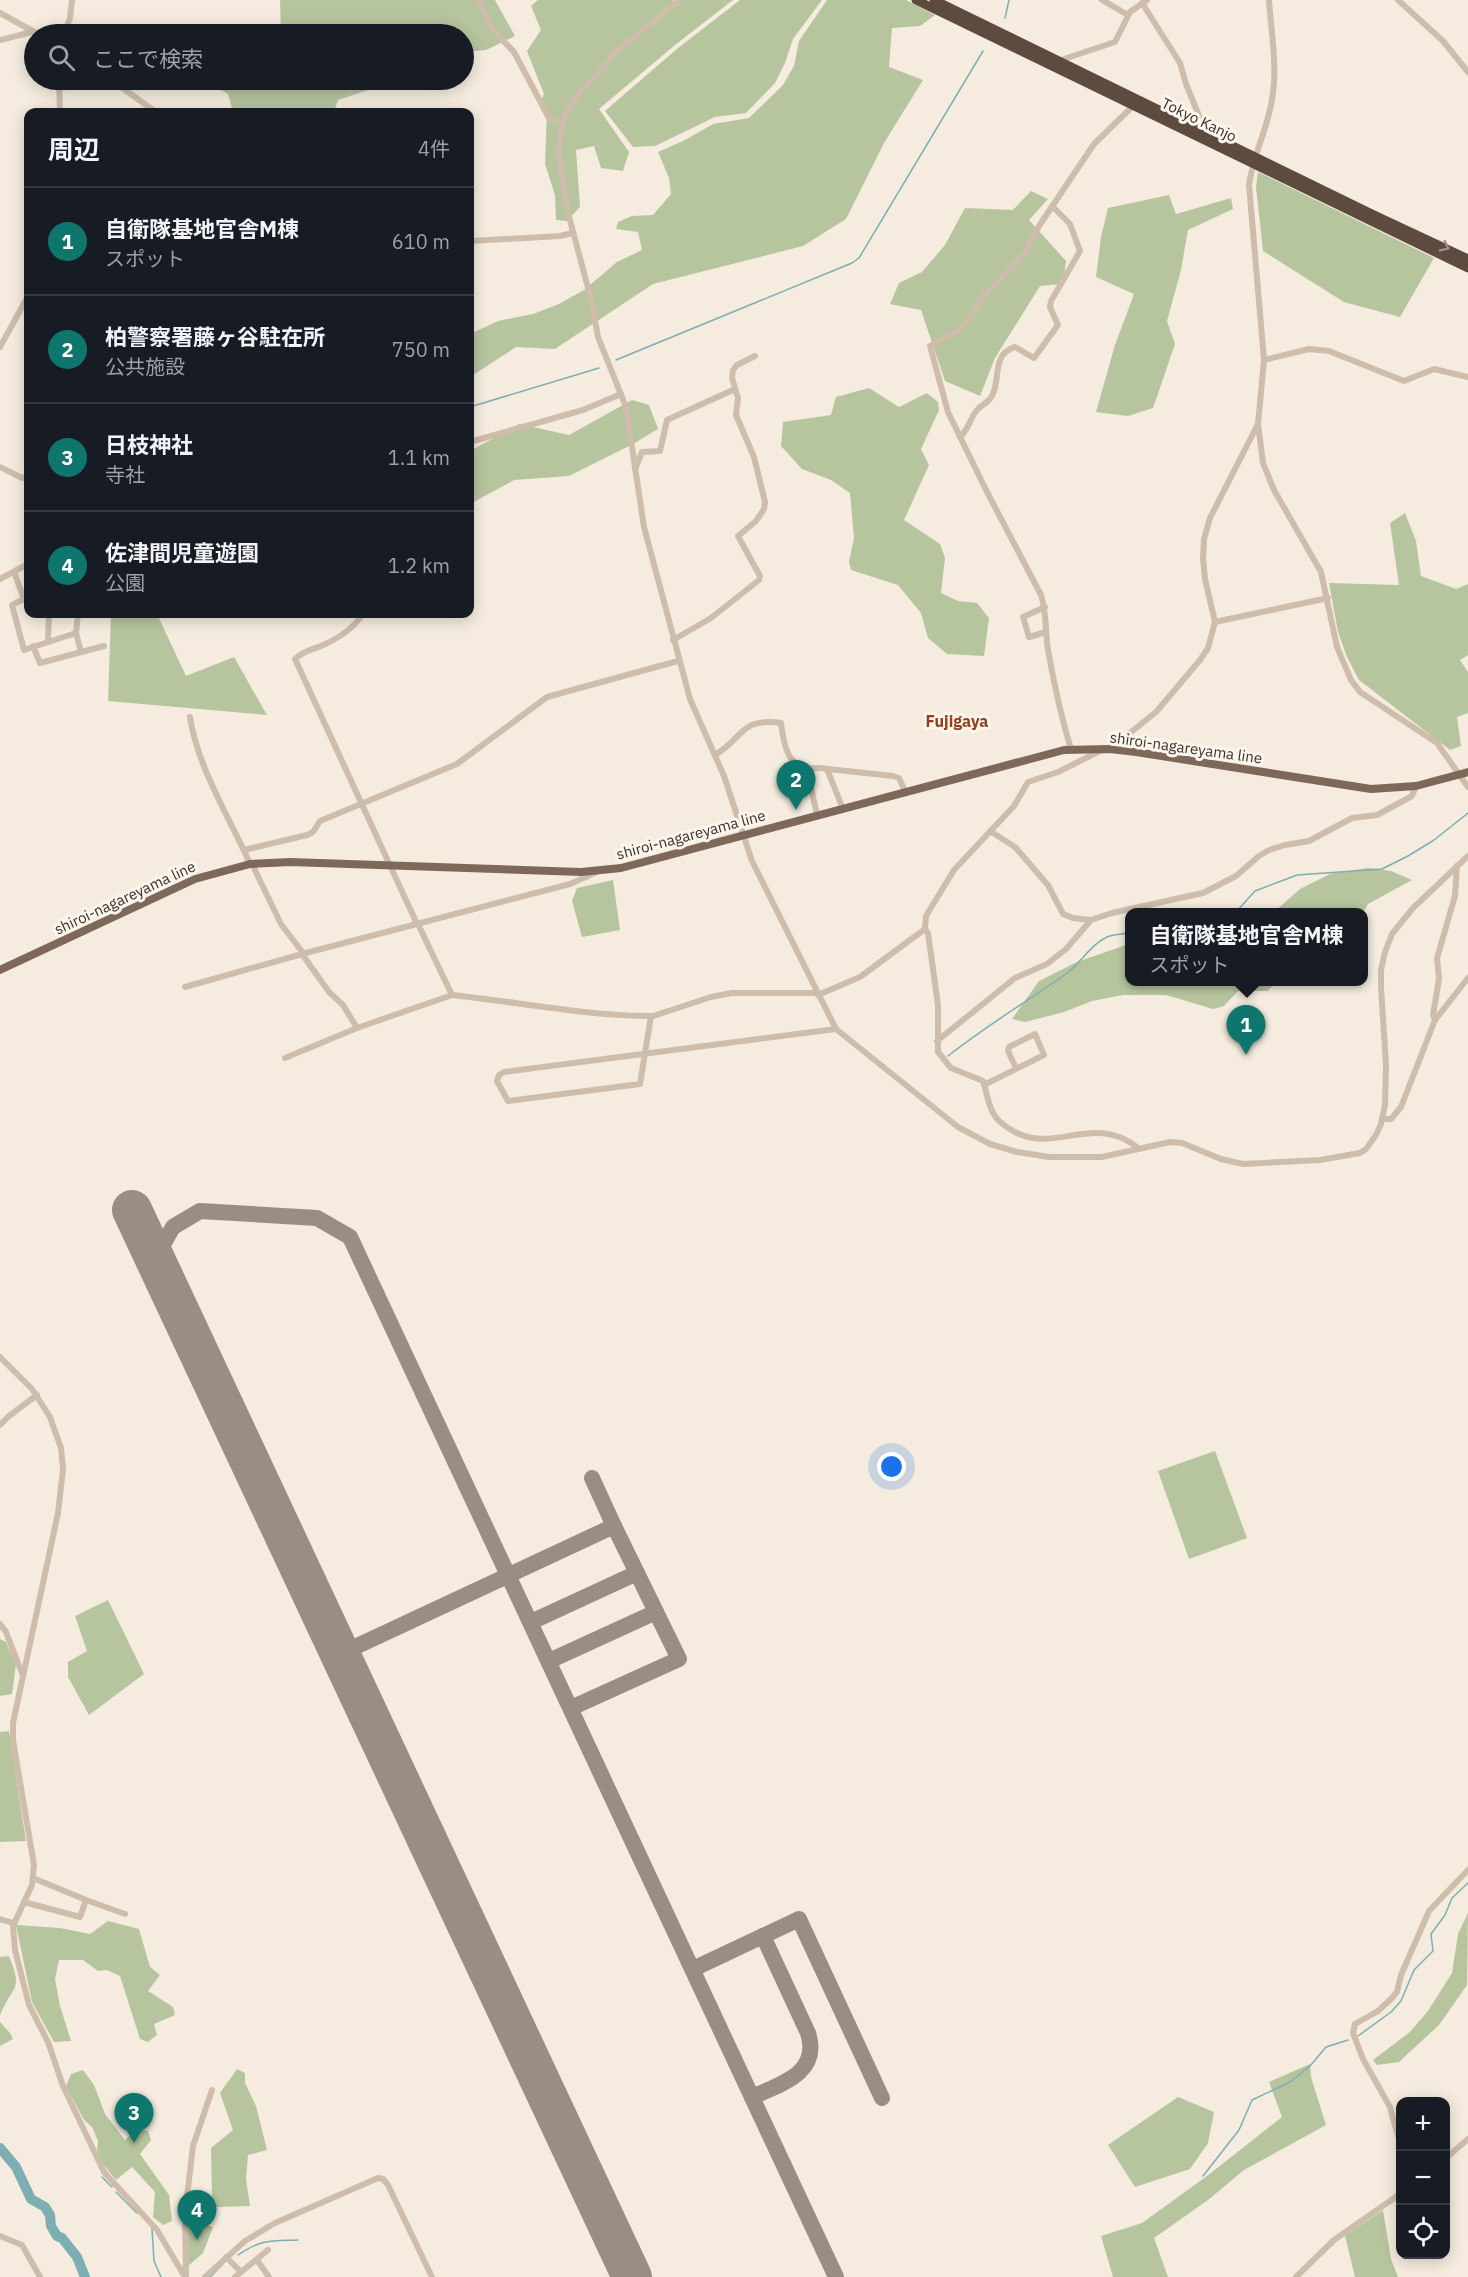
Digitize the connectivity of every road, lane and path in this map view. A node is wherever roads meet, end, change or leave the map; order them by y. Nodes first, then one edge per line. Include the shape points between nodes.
1 (72, 0) edge
2 (478, 0) edge
3 (680, 0) edge
4 (916, 0) edge
5 (934, 0) edge
6 (1102, 0) edge
7 (1269, 0) edge
8 (1398, 0) edge
9 (1145, 2) edge
10 (0, 13) edge
11 (1128, 15) junction
12 (68, 24) edge
13 (24, 27) edge
14 (24, 35) edge
15 (0, 40) edge
16 (1058, 61) junction
17 (1468, 72) edge
18 (59, 90) edge
19 (125, 90) edge
20 (1136, 103) junction
21 (60, 108) edge
22 (150, 108) edge
23 (562, 123) junction
24 (1201, 130) junction
25 (1254, 160) junction
26 (1052, 206) junction
27 (572, 233) junction
28 (474, 241) edge
29 (1468, 259) edge
30 (1468, 268) edge
31 (24, 303) edge
32 (0, 347) edge
33 (755, 356) dead end
34 (1264, 360) junction
35 (1468, 377) edge
36 (735, 389) junction
37 (621, 394) junction
38 (1258, 424) junction
39 (960, 437) junction
40 (474, 441) edge
41 (0, 467) edge
42 (635, 469) junction
43 (24, 478) edge
44 (24, 566) edge
45 (14, 572) junction
46 (0, 579) edge
47 (1328, 598) junction
48 (1045, 607) junction
49 (49, 618) edge
50 (78, 618) edge
51 (360, 618) edge
52 (1215, 622) junction
53 (1046, 632) junction
54 (76, 633) junction
55 (673, 640) junction
56 (48, 642) junction
57 (33, 646) junction
58 (104, 646) dead end
59 (81, 652) junction
60 (678, 661) junction
61 (190, 717) dead end
62 (1071, 749) junction
63 (1107, 749) junction
64 (715, 755) junction
65 (807, 769) junction
66 (827, 769) junction
67 (1465, 771) edge
68 (1416, 786) junction
69 (1468, 787) edge
70 (905, 791) junction
71 (361, 803) junction
72 (843, 808) junction
73 (817, 815) junction
74 (990, 831) junction
75 (745, 835) junction
76 (244, 850) junction
77 (1468, 856) edge
78 (251, 864) junction
79 (389, 865) junction
80 (1456, 866) junction
81 (599, 871) junction
82 (1135, 908) edge
83 (1125, 910) edge
84 (1091, 920) junction
85 (417, 924) junction
86 (925, 929) junction
87 (302, 953) junction
88 (0, 970) edge
89 (1468, 978) edge
90 (185, 987) dead end
91 (817, 994) junction
92 (452, 995) junction
93 (651, 1016) junction
94 (1436, 1020) junction
95 (357, 1028) junction
96 (836, 1029) junction
97 (937, 1041) junction
98 (645, 1054) junction
99 (285, 1058) dead end
100 (1016, 1068) junction
101 (984, 1085) junction
102 (1382, 1121) junction
103 (1138, 1148) junction
104 (0, 1357) edge
105 (37, 1395) junction
106 (0, 1425) edge
107 (0, 1624) edge
108 (22, 1674) junction
109 (1468, 1870) edge
110 (33, 1878) junction
111 (86, 1900) junction
112 (24, 1902) junction
113 (125, 1914) dead end
114 (0, 1919) edge
115 (13, 1923) junction
116 (212, 2091) dead end
117 (1396, 2127) edge
118 (1468, 2139) edge
119 (1450, 2155) edge
120 (1396, 2197) edge
121 (0, 2236) edge
122 (268, 2250) dead end
123 (226, 2257) junction
124 (257, 2259) junction
125 (240, 2271) junction
126 (40, 2277) edge
127 (185, 2277) edge
128 (205, 2277) edge
129 (235, 2277) edge
130 (269, 2277) edge
131 (432, 2277) edge
132 (1296, 2277) edge

1 - 12 street
2 - 23 street via 493,30 514,52 549,118
3 - 23 street via 605,63 573,101
4 - 20 highway, Tokyo Kanjo
5 - 16 highway, Tokyo Kanjo
6 - 11 street
7 - 25 street via 1274,82
8 - 17 street via 1443,40
9 - 11 street
9 - 24 street via 1180,63 1202,123
10 - 13 street
11 - 16 street via 1115,42
14 - 15 street
16 - 20 highway, Tokyo Kanjo
18 - 21 street
19 - 22 street
20 - 24 highway, Tokyo Kanjo
20 - 25 highway, Tokyo Kanjo
20 - 26 street via 1094,144
23 - 27 street via 559,153
24 - 25 highway, Tokyo Kanjo
25 -> 29 highway, Tokyo Kanjo
25 - 30 highway, Tokyo Kanjo
25 - 34 street via 1250,185
26 - 39 street via 1026,251 984,296 968,320 930,346 946,406
26 - 39 street via 1070,224 1080,251 1051,301 1058,325 1034,358 1015,347 999,360 991,398 977,410
27 - 28 street
27 - 37 street via 598,337
31 - 32 street
33 - 36 street via 733,370
34 - 35 street via 1309,348 1329,351 1404,381 1434,369
34 - 38 street
36 - 42 street via 667,420 660,451 642,452
36 - 55 street via 736,415 754,457 765,501 756,521 738,536 760,576 711,618
37 - 40 street via 583,410
37 - 42 street
38 - 47 street via 1263,464 1315,559
38 - 52 street via 1210,518 1204,539 1205,579
39 - 48 street
41 - 43 street
42 - 55 street via 644,527
44 - 45 street
45 - 46 street
45 - 57 street via 24,599 12,605 24,650
47 - 52 street
47 - 67 street via 1337,647 1360,692 1437,742
48 - 53 street
48 - 53 street via 1023,617 1029,637
49 - 56 street
50 - 54 street
51 - 71 street via 351,628 295,659
52 - 63 street via 1208,648 1156,712
53 - 62 street
54 - 56 street
54 - 59 street
55 - 60 street
56 - 57 street
57 - 59 street via 40,663
58 - 59 street
60 - 64 street
60 - 71 street via 547,697 457,764
61 - 76 street via 200,757
62 - 63 main road, shiroi-nagareyama line
62 - 70 main road, shiroi-nagareyama line
63 - 68 main road, shiroi-nagareyama line via 1371,789
63 - 74 street via 1028,782 1014,806
64 - 65 street via 749,725 781,723 787,753
64 - 75 street
65 - 66 street
65 - 73 street
66 - 70 street via 893,776 899,778
66 - 72 street
67 - 68 main road, shiroi-nagareyama line
67 - 69 street
68 - 82 street via 1412,796 1377,815 1352,818 1309,841 1269,850 1236,876 1203,893
70 - 72 main road, shiroi-nagareyama line
71 - 76 street via 320,821 313,832
71 - 79 street
72 - 73 main road, shiroi-nagareyama line
73 - 75 main road, shiroi-nagareyama line
74 - 84 street via 1023,855 1047,885 1063,914
74 - 86 street via 954,870 926,916
75 - 81 main road, shiroi-nagareyama line
75 - 91 street via 752,861
76 - 78 street
77 - 80 street
78 - 79 main road, shiroi-nagareyama line
78 - 87 street via 281,924
78 - 88 main road, shiroi-nagareyama line via 195,879
79 - 81 main road, shiroi-nagareyama line
79 - 85 street
80 - 94 street via 1455,896 1437,958 1439,979 1433,1015
80 - 102 street via 1413,908 1392,934 1385,952 1381,979 1386,1064
81 - 85 street via 570,884
83 - 84 street
84 - 97 street via 1060,954 1015,978
85 - 87 street
85 - 92 street
86 - 91 street via 860,978
86 - 97 street via 938,1005
87 - 90 street
87 - 95 street
89 - 94 street
91 - 93 street via 732,993
91 - 96 street
92 - 93 street via 574,1012
92 - 95 street
93 - 98 street
94 - 102 street via 1401,1107 1391,1119
95 - 99 street
96 - 98 street
96 - 103 street via 953,1124 990,1144 1048,1157 1102,1157
97 - 101 street via 938,1052 951,1068 983,1081
98 - 98 street via 504,1072 497,1081 508,1101 640,1084
100 - 100 street via 1009,1047 1035,1034 1044,1055
100 - 101 street
101 - 103 street via 994,1116 1024,1137 1037,1140 1079,1133 1116,1134
102 - 103 street via 1364,1151 1320,1160 1236,1164 1182,1143
104 - 105 street
105 - 106 street
105 - 108 street via 56,1431 63,1469 58,1513
107 - 108 street
108 - 110 street via 13,1740 33,1855
109 - 117 street via 1429,1911 1397,1992 1353,2028 1363,2059 1390,2107
110 - 111 street
110 - 112 street
111 - 112 street via 80,1917
111 - 113 street
112 - 115 street
114 - 115 street
115 - 127 street via 15,1950 29,2005 94,2153 104,2172 157,2229
116 - 127 street via 193,2146 185,2213
118 - 119 street
120 - 132 street via 1334,2240
121 - 126 street via 22,2245
122 - 124 street
123 - 125 street
123 - 128 street
123 - 131 street via 275,2223 378,2178 388,2185
124 - 125 street
124 - 130 street
125 - 129 street

